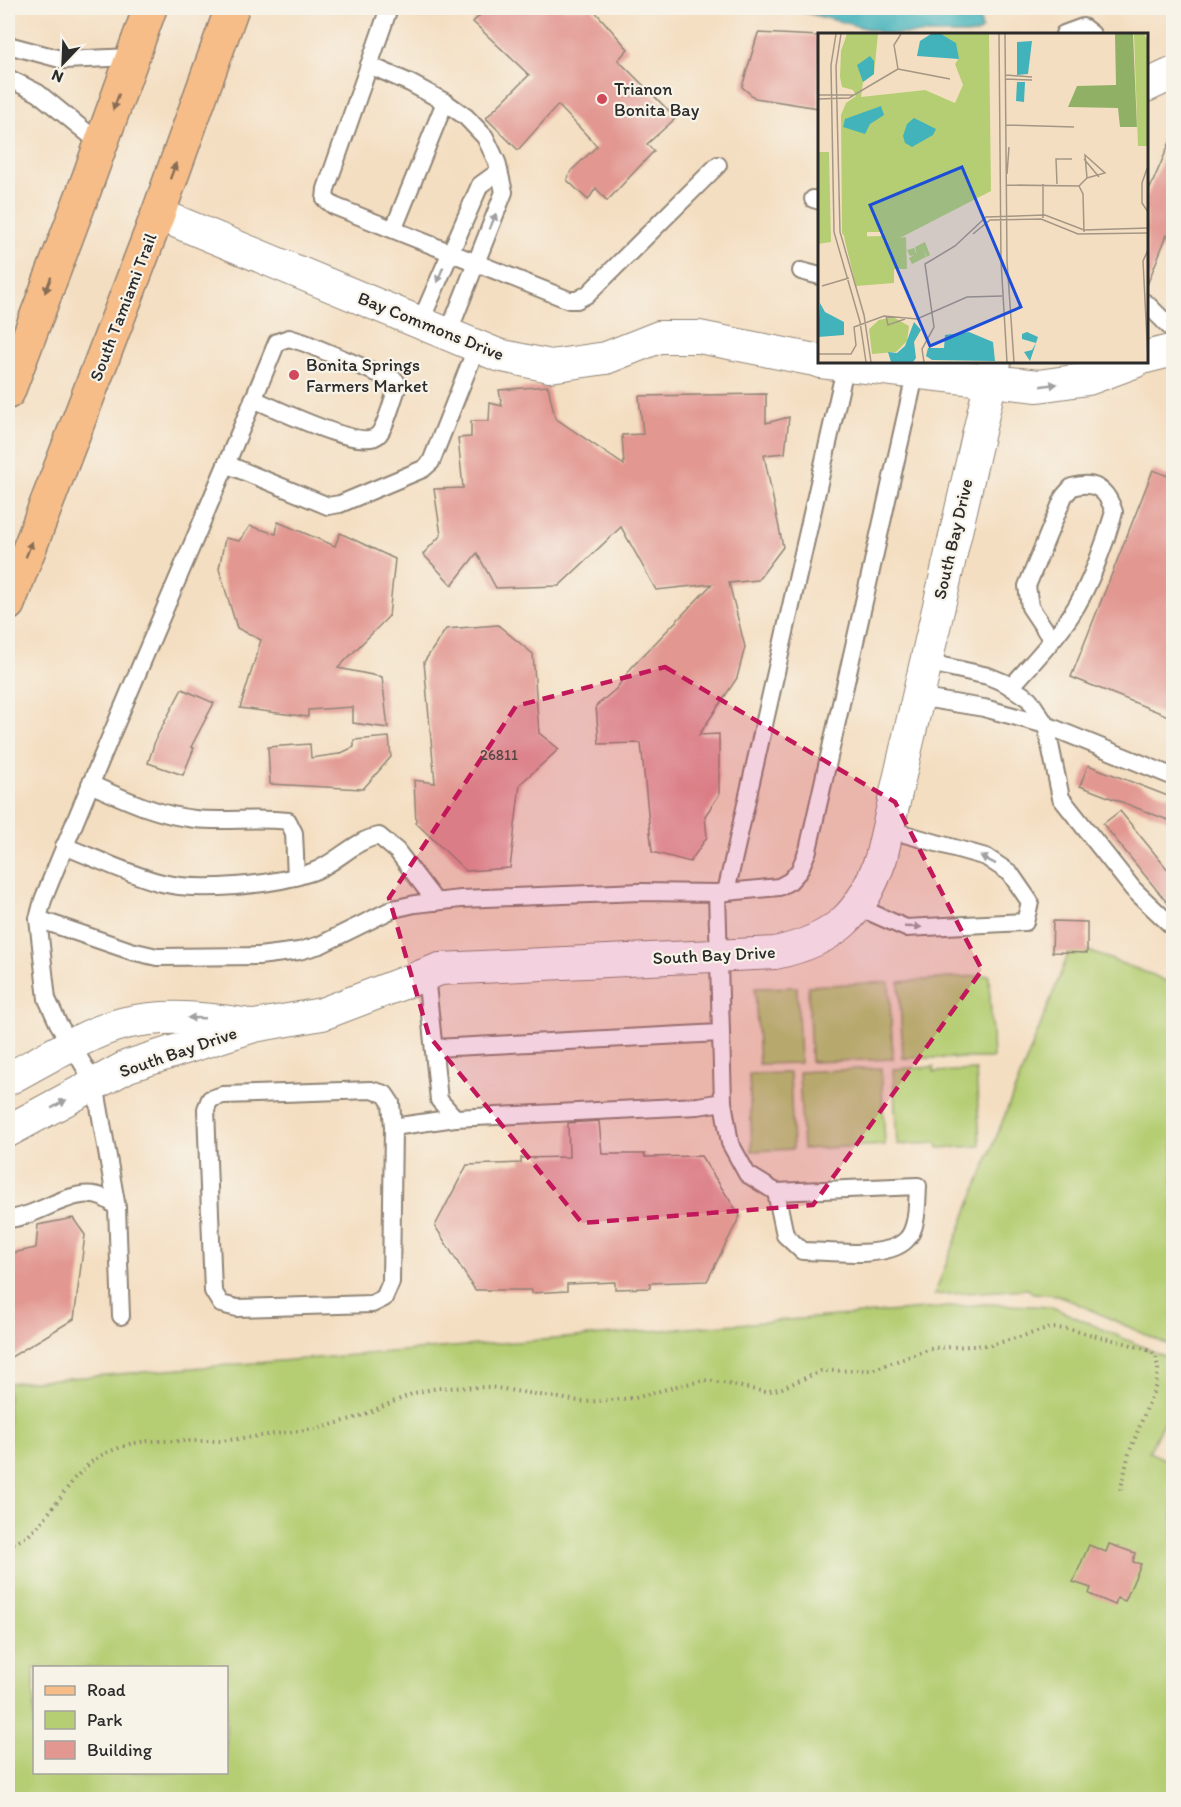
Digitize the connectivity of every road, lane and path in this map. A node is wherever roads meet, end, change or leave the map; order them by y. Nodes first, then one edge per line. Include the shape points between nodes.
1 (150, 8) edge
2 (232, 8) edge
3 (389, 8) edge
4 (1067, 33) edge
5 (1091, 33) edge
6 (8, 45) edge
7 (132, 57) junction
8 (369, 65) junction
9 (1173, 73) edge
10 (8, 78) edge
11 (1148, 85) edge
12 (445, 102) junction
13 (101, 144) junction
14 (718, 165) dead end
15 (498, 172) junction
16 (158, 214) junction
17 (394, 228) junction
18 (450, 251) junction
19 (477, 262) junction
20 (801, 271) dead end
21 (818, 276) edge
22 (1148, 305) edge
23 (434, 328) junction
24 (1173, 331) edge
25 (477, 346) junction
26 (1173, 350) edge
27 (1148, 356) edge
28 (818, 360) edge
29 (829, 363) edge
30 (839, 363) edge
31 (1131, 363) edge
32 (916, 371) junction
33 (992, 372) edge
34 (8, 392) edge
35 (253, 399) junction
36 (226, 464) junction
37 (8, 604) edge
38 (1052, 640) junction
39 (925, 662) junction
40 (1011, 687) junction
41 (917, 697) junction
42 (1046, 725) junction
43 (1173, 777) edge
44 (90, 784) junction
45 (887, 829) junction
46 (64, 846) junction
47 (296, 877) junction
48 (722, 893) junction
49 (436, 902) junction
50 (858, 907) junction
51 (38, 919) junction
52 (1173, 928) edge
53 (717, 955) junction
54 (426, 975) junction
55 (254, 1026) junction
56 (720, 1033) junction
57 (73, 1045) junction
58 (434, 1048) junction
59 (8, 1078) edge
60 (95, 1084) junction
61 (723, 1102) junction
62 (455, 1118) junction
63 (393, 1127) junction
64 (8, 1131) edge
65 (776, 1192) junction
66 (117, 1208) junction
67 (8, 1219) edge
68 (121, 1316) dead end
69 (1120, 1492) dead end
70 (8, 1546) edge

1 - 7 main road
16 -> 2 main road, South Tamiami Trail
3 - 8 lane
4 - 5 lane via 1083,27
6 - 7 lane via 64,60
7 -> 13 main road
8 - 12 lane
8 - 17 lane via 326,189 326,199 334,206
9 - 11 street
10 - 13 lane via 38,93
12 - 15 lane via 484,136 492,148
12 - 17 lane
13 -> 34 main road
14 - 19 lane via 588,294 577,300
15 - 18 lane via 480,184
19 -> 15 lane via 504,192
16 - 23 street, Bay Commons Drive
37 -> 16 main road, South Tamiami Trail
17 - 18 lane
18 - 19 lane
18 -> 23 lane
19 - 23 lane
20 - 21 lane
22 - 24 lane
23 - 25 street, Bay Commons Drive
25 - 28 street, Bay Commons Drive via 498,355 550,366 606,358 659,337 699,337
25 - 36 lane via 431,462 423,469 328,506
26 - 27 street
29 - 48 lane
30 - 32 street, Bay Commons Drive
33 -> 31 street, Bay Commons Drive via 1038,386 1088,379
32 - 33 street, Bay Commons Drive
32 - 48 lane via 806,860 790,881 779,887
33 - 39 street, South Bay Drive
35 - 35 lane via 277,342 289,338 396,381 398,386 379,434 369,440 349,438
35 - 36 lane
36 - 44 lane
38 - 38 lane via 1076,607 1114,512 1107,495 1091,485 1072,487 1064,496 1027,586 1030,607
38 - 40 lane
39 - 40 lane via 988,676
39 - 41 street, South Bay Drive
40 - 42 lane via 1029,699
41 - 42 lane via 984,708
41 - 45 street, South Bay Drive
42 - 43 lane
42 - 52 lane via 1061,798 1133,889
44 - 46 lane
44 - 47 lane via 170,815 288,821 294,833
45 - 50 street, South Bay Drive via 872,886
50 -> 45 lane via 906,928 1025,922 1030,902 1010,873 986,857
46 - 47 lane via 159,882 189,886
46 - 51 lane
47 - 49 lane via 323,868 367,838 379,836 398,851
48 - 49 lane via 640,892
48 - 53 lane
49 - 51 lane via 393,909 341,936 299,951 220,958 156,957
50 - 53 street, South Bay Drive via 832,932 805,946 775,953
51 - 57 lane via 47,999
53 - 54 street, South Bay Drive via 471,966 440,969
53 - 56 lane
54 - 55 street, South Bay Drive via 322,1014
54 - 58 lane
55 -> 57 street, South Bay Drive via 200,1017 158,1019 123,1024
55 - 60 street, South Bay Drive via 128,1066
56 - 58 lane
56 - 61 lane
57 - 59 street, South Bay Drive
57 - 60 lane
58 - 62 lane via 439,1101
64 -> 60 street, South Bay Drive
60 - 66 lane
61 - 62 lane
61 - 65 lane via 730,1143 747,1174
62 - 63 lane
63 - 63 lane via 391,1282 384,1298 372,1304 237,1308 221,1304 213,1291 206,1109 210,1099 223,1095 371,1090 385,1094 391,1103
65 - 65 lane via 823,1190 918,1186 908,1239 894,1248 874,1252 802,1251 785,1235
66 - 67 lane via 107,1197 91,1194
66 - 68 lane
69 - 70 path via 1129,1453 1156,1385 1156,1356 1120,1342 1051,1328 991,1345 934,1348 871,1370 821,1371 766,1392 708,1380 635,1398 585,1402 490,1387 438,1388 414,1393 321,1428 221,1441 130,1444 91,1462 41,1523 28,1536

